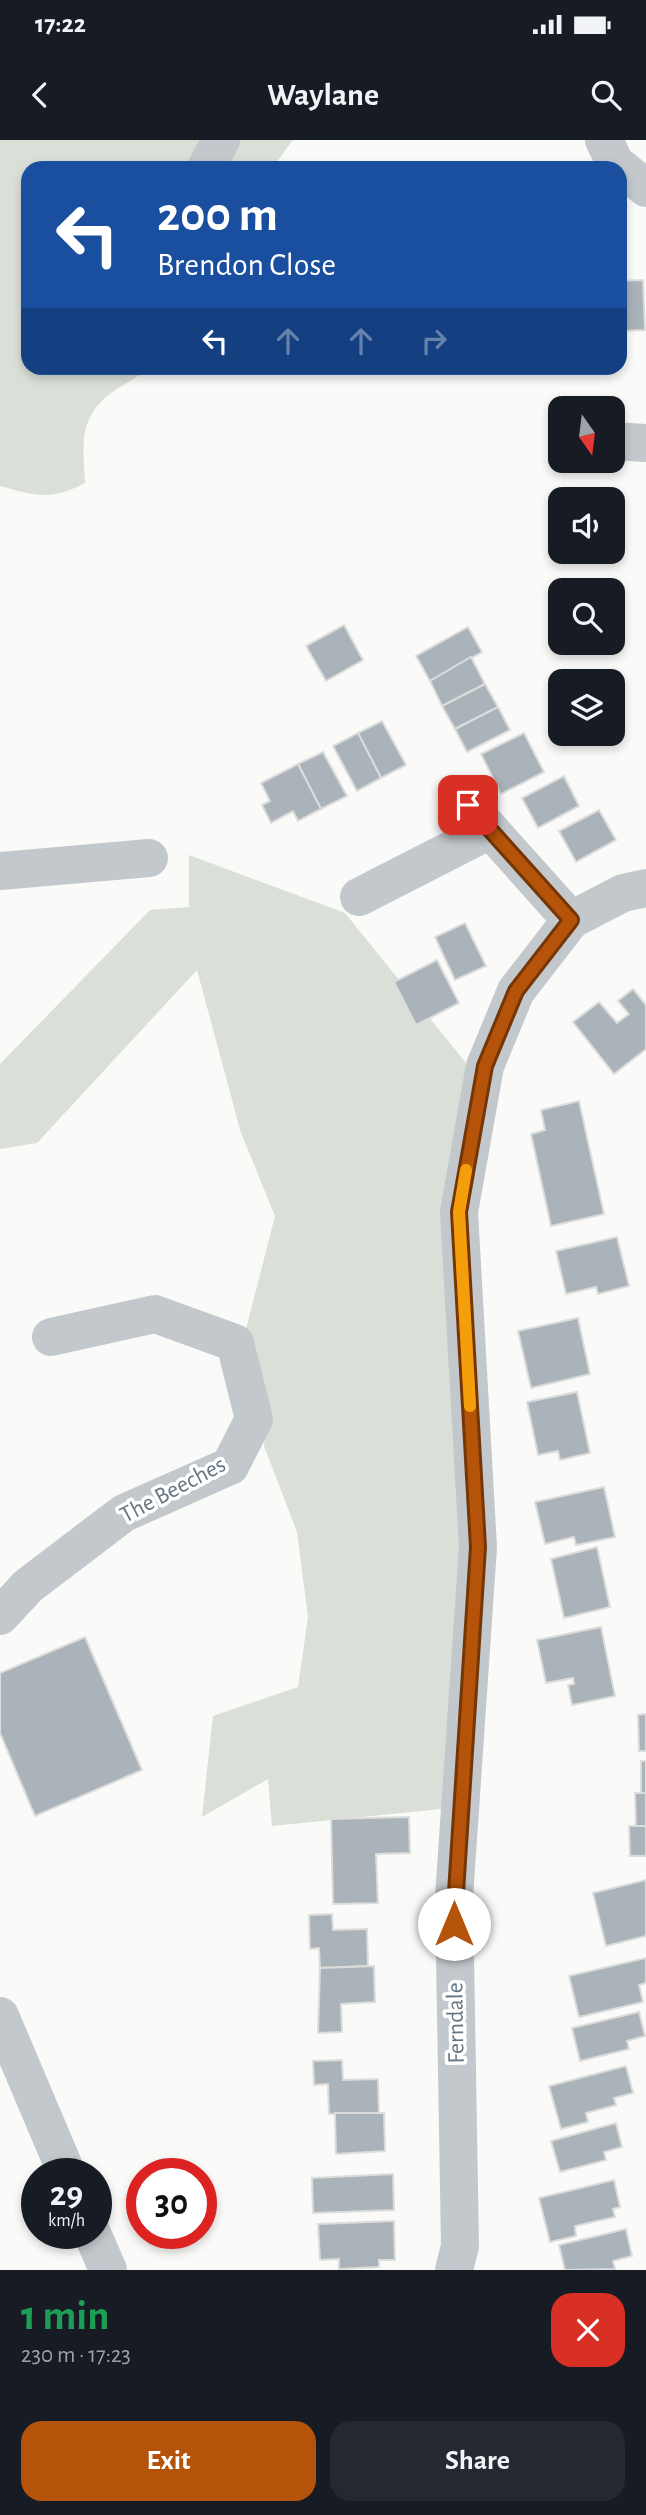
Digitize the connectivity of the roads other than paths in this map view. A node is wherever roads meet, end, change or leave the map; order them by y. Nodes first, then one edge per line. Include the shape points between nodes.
1 (221, 140) edge
2 (604, 140) edge
3 (210, 161) edge
4 (614, 161) edge
5 (627, 173) edge
6 (646, 188) edge
7 (625, 442) edge
8 (646, 443) edge
9 (149, 858) dead end
10 (0, 870) edge
11 (646, 888) edge
12 (359, 897) dead end
13 (571, 920) junction
14 (51, 1336) dead end
15 (0, 1616) edge
16 (0, 2016) edge
17 (60, 2158) edge
18 (99, 2249) edge
19 (108, 2270) edge
20 (454, 2270) edge

1 - 3 street
2 - 4 street
5 - 6 street
7 - 8 street
9 - 10 street
11 - 13 street, Ferndale via 623,893
12 - 13 street via 479,818
13 - 20 street, Ferndale via 516,991 485,1066 459,1212 478,1547 454,1897 460,2246
14 - 15 street, The Beeches via 155,1314 235,1343 254,1419 230,1466 124,1513 28,1586
16 - 17 street
18 - 19 street

